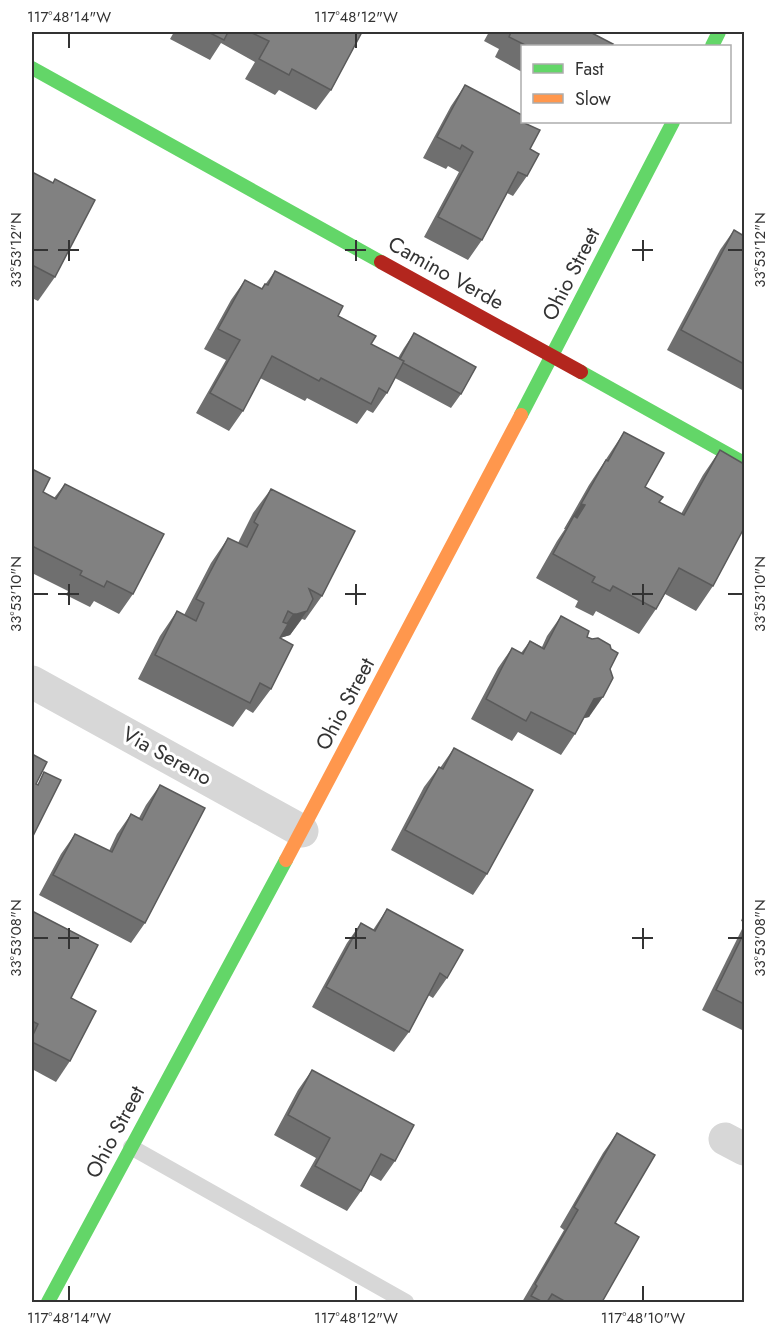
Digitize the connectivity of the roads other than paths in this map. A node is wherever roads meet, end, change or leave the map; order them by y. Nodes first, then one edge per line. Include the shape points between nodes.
1 (32, 68) edge
2 (672, 123) edge
3 (552, 356) junction
4 (744, 463) edge
5 (32, 682) edge
6 (302, 831) junction
7 (130, 1147) junction
8 (48, 1302) edge
9 (406, 1302) edge

1 - 3 street, Camino Verde
2 - 3 street, Ohio Street
3 - 4 street, Camino Verde
3 - 6 street, Ohio Street
5 - 6 street, Via Sereno
6 - 7 street, Ohio Street
7 - 8 street, Ohio Street
7 - 9 lane

